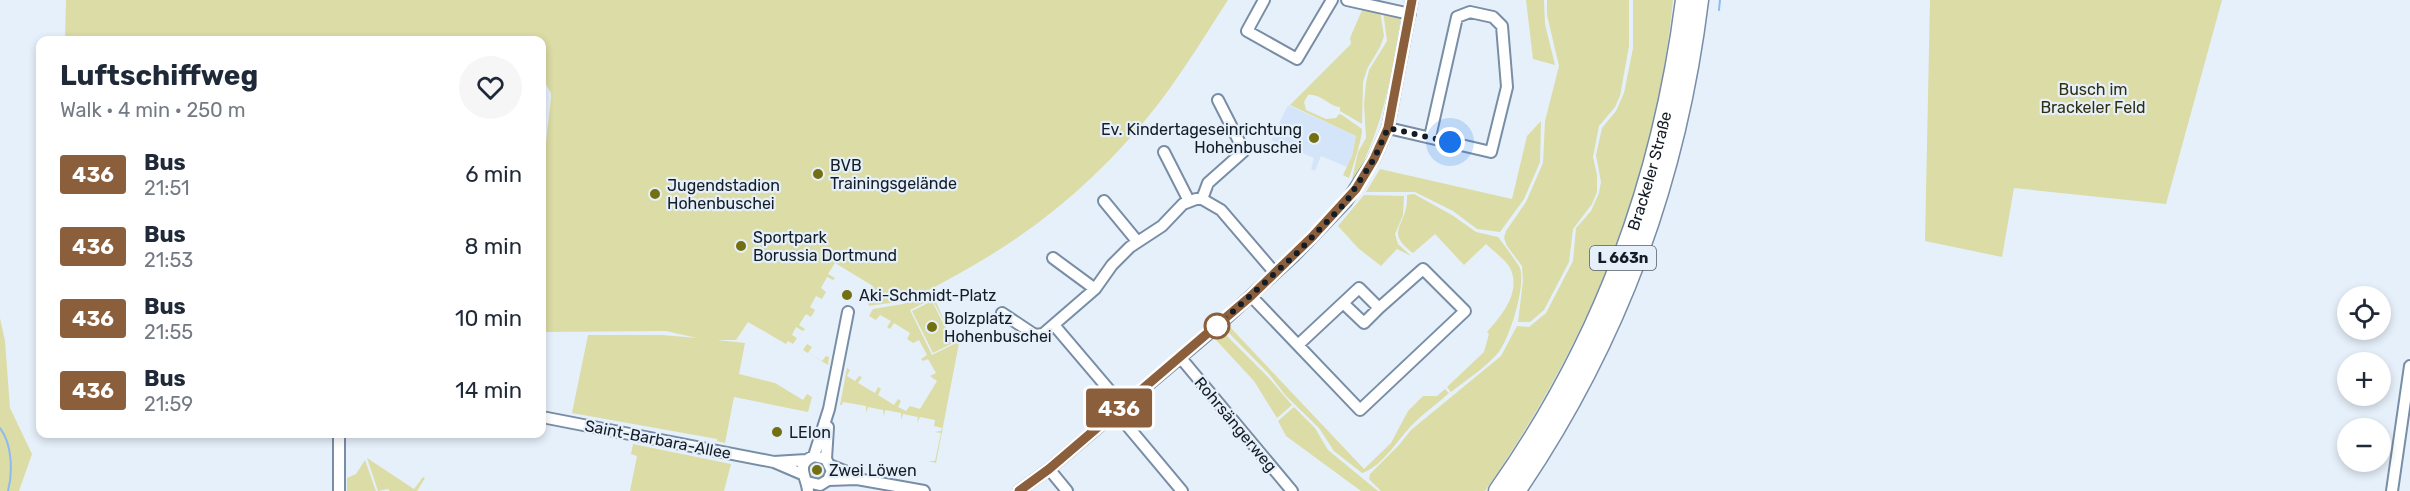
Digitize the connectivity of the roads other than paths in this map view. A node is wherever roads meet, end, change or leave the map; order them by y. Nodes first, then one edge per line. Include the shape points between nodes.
1 (1264, 0) edge
2 (1332, 0) edge
3 (1347, 0) edge
4 (1412, 0) edge
5 (1685, 0) edge
6 (1699, 0) edge
7 (1410, 14) junction
8 (1218, 100) dead end
9 (1388, 128) junction
10 (1430, 137) junction
11 (1164, 152) dead end
12 (1202, 199) junction
13 (1104, 201) dead end
14 (1189, 201) junction
15 (1137, 241) junction
16 (1053, 258) dead end
17 (1275, 273) junction
18 (1095, 289) junction
19 (1251, 296) junction
20 (1343, 303) junction
21 (1379, 308) junction
22 (848, 312) dead end
23 (1002, 313) dead end
24 (1054, 325) junction
25 (1298, 345) junction
26 (1180, 357) junction
27 (2410, 366) edge
28 (2407, 405) edge
29 (1118, 408) junction
30 (829, 409) junction
31 (546, 418) edge
32 (339, 438) edge
33 (810, 458) junction
34 (774, 462) junction
35 (829, 462) junction
36 (1049, 469) junction
37 (857, 479) junction
38 (806, 482) edge
39 (822, 486) edge
40 (339, 491) edge
41 (924, 491) edge
42 (1019, 491) edge
43 (1067, 491) edge
44 (1182, 491) edge
45 (1292, 491) edge
46 (1498, 491) edge
47 (1516, 491) edge
48 (2392, 491) edge

1 - 2 street via 1247,31 1297,59
3 - 7 street
4 - 7 street
5 - 46 highway, Brackeler Straße / L 663n via 1659,146 1637,222 1572,371
6 - 47 highway, Brackeler Straße / L 663n via 1674,144 1650,227 1582,385
7 - 9 street
8 - 12 street via 1244,151 1208,183
9 - 10 street
9 - 17 street via 1356,189
10 - 10 street via 1491,152 1507,87 1502,26 1494,17 1470,12 1457,17
11 - 14 street
12 - 14 street
12 - 17 street via 1225,214
13 - 15 street
14 - 15 street via 1162,226
15 - 18 street via 1112,264
16 - 18 street
17 - 19 street
18 - 24 street
19 - 25 street
19 - 26 street
20 - 21 street via 1364,323
20 - 21 street via 1359,288
20 - 25 street
21 - 25 street via 1423,269 1465,311 1360,410
22 - 30 street
23 - 24 street via 1035,335
24 - 29 street
26 - 29 street
26 - 45 street, Rohrsängerweg
27 - 28 street
28 - 48 street
29 - 36 street
29 - 44 street
30 - 33 street
30 - 35 street
31 - 34 street, Saint-Barbara-Allee
32 - 40 street
33 - 34 street, Saint-Barbara-Allee
33 - 35 street, Saint-Barbara-Allee
33 - 38 street via 802,467
34 - 38 street, Saint-Barbara-Allee
35 - 37 street, Saint-Barbara-Allee
35 - 39 street
36 - 42 street
36 - 43 street
37 - 39 street, Saint-Barbara-Allee
37 - 41 street
38 - 39 street, Saint-Barbara-Allee

